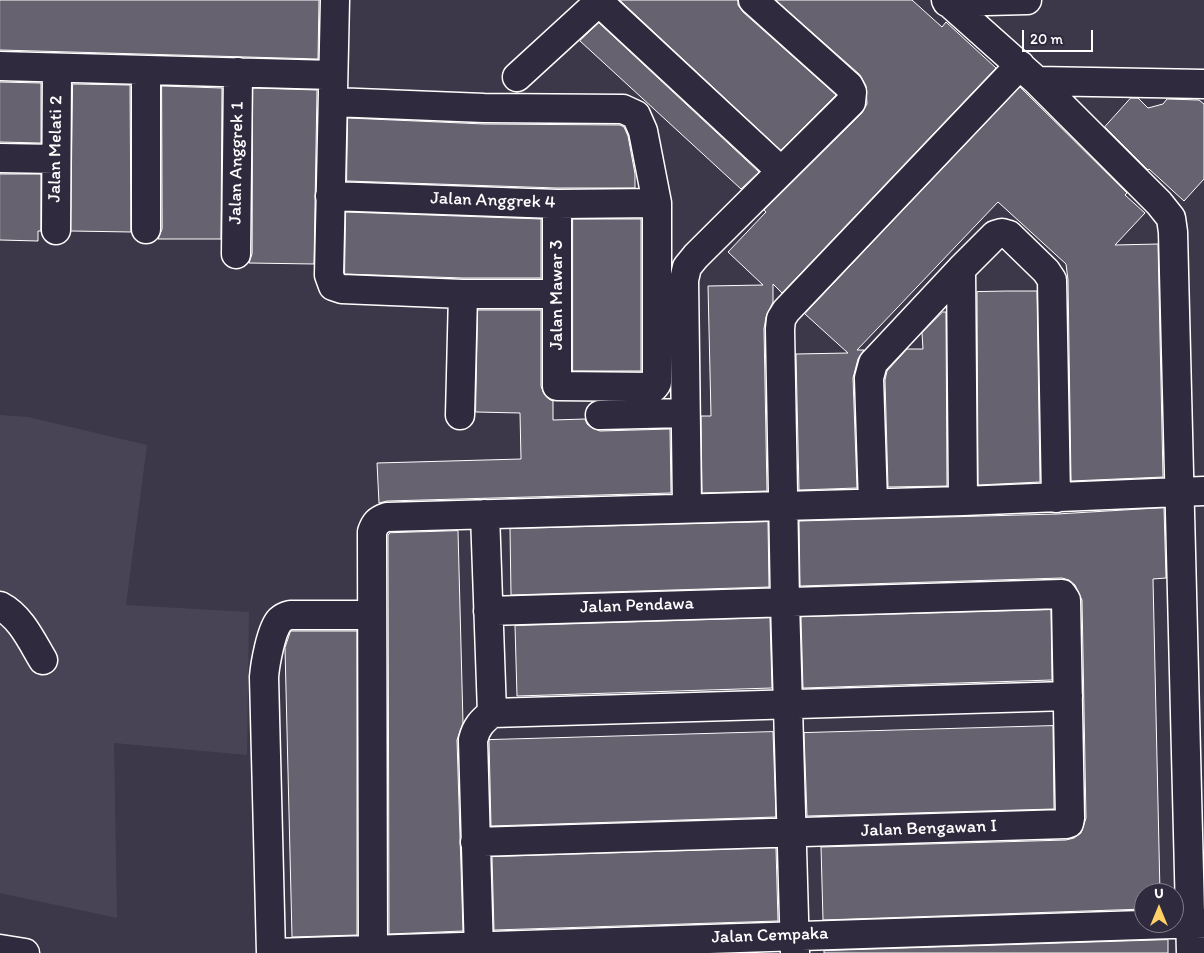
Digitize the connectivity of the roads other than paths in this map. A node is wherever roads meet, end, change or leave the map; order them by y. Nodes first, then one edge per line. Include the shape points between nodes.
1 (335, 0) edge
2 (753, 0) edge
3 (1027, 0) edge
4 (600, 1) edge
5 (946, 1) edge
6 (0, 66) edge
7 (58, 68) junction
8 (146, 70) junction
9 (238, 72) junction
10 (1029, 73) junction
11 (334, 75) junction
12 (518, 77) dead end
13 (1204, 84) edge
14 (333, 102) junction
15 (0, 158) edge
16 (56, 159) junction
17 (780, 171) junction
18 (330, 196) junction
19 (657, 203) junction
20 (557, 204) junction
21 (146, 229) dead end
22 (56, 230) dead end
23 (236, 254) dead end
24 (961, 269) junction
25 (463, 294) junction
26 (557, 294) junction
27 (685, 413) junction
28 (460, 415) dead end
29 (600, 415) dead end
30 (1191, 491) edge
31 (1056, 498) junction
32 (963, 501) junction
33 (873, 503) junction
34 (783, 506) junction
35 (687, 508) junction
36 (485, 514) junction
37 (785, 602) junction
38 (0, 606) edge
39 (488, 611) junction
40 (372, 615) junction
41 (43, 660) dead end
42 (1068, 696) junction
43 (788, 703) junction
44 (492, 713) junction
45 (1194, 713) edge
46 (792, 833) junction
47 (475, 842) junction
48 (1197, 923) edge
49 (795, 944) edge
50 (0, 949) edge
51 (479, 949) edge
52 (373, 951) edge
53 (25, 953) edge
54 (271, 953) edge
55 (276, 953) edge
56 (1191, 953) edge

1 - 11 street
2 - 17 street via 852,92 851,102
3 - 5 street
4 - 12 street
4 - 17 street
5 - 10 street
6 - 7 street
7 - 8 street
7 - 16 street, Jalan Melati 2
8 - 9 street
8 - 21 street
9 - 11 street
9 - 23 street, Jalan Anggrek 1
10 - 13 street
10 - 30 street via 1171,218
10 - 34 street via 786,310 781,319
11 - 14 street
14 - 18 street
14 - 19 street via 623,109 636,115 640,123
15 - 16 street
16 - 22 street, Jalan Melati 2
17 - 27 street via 687,267 684,280
18 - 20 street, Jalan Anggrek 4
18 - 25 street via 329,275 333,286
19 - 20 street, Jalan Anggrek 4
19 - 26 street, Jalan Mawar 3 via 656,386 557,386
20 - 26 street, Jalan Mawar 3
24 - 31 street via 997,234 1006,233 1052,280
24 - 32 street
24 - 33 street via 870,368
25 - 26 street
25 - 28 street
27 - 29 street
27 - 35 street
30 - 31 street
30 - 45 street
31 - 32 street
32 - 33 street
33 - 34 street
34 - 35 street
34 - 37 street
35 - 36 street
36 - 39 street
36 - 40 street via 388,517 376,522 372,532
37 - 39 street, Jalan Pendawa
37 - 42 street, Jalan Pendawa via 1062,594 1066,600
37 - 43 street
38 - 41 street via 20,622
39 - 44 street
40 - 52 street
40 - 54 street via 284,616 277,624 266,656
42 - 43 street
42 - 46 street, Jalan Bengawan I via 1070,818 1066,824
43 - 44 street
43 - 46 street
44 - 47 street via 480,722 473,740
45 - 48 street
46 - 47 street, Jalan Bengawan I
46 - 49 street
47 - 51 street
48 - 49 street, Jalan Cempaka
48 - 56 street
49 - 51 street, Jalan Cempaka
50 - 53 street
51 - 52 street, Jalan Cempaka
52 - 55 street, Jalan Cempaka

